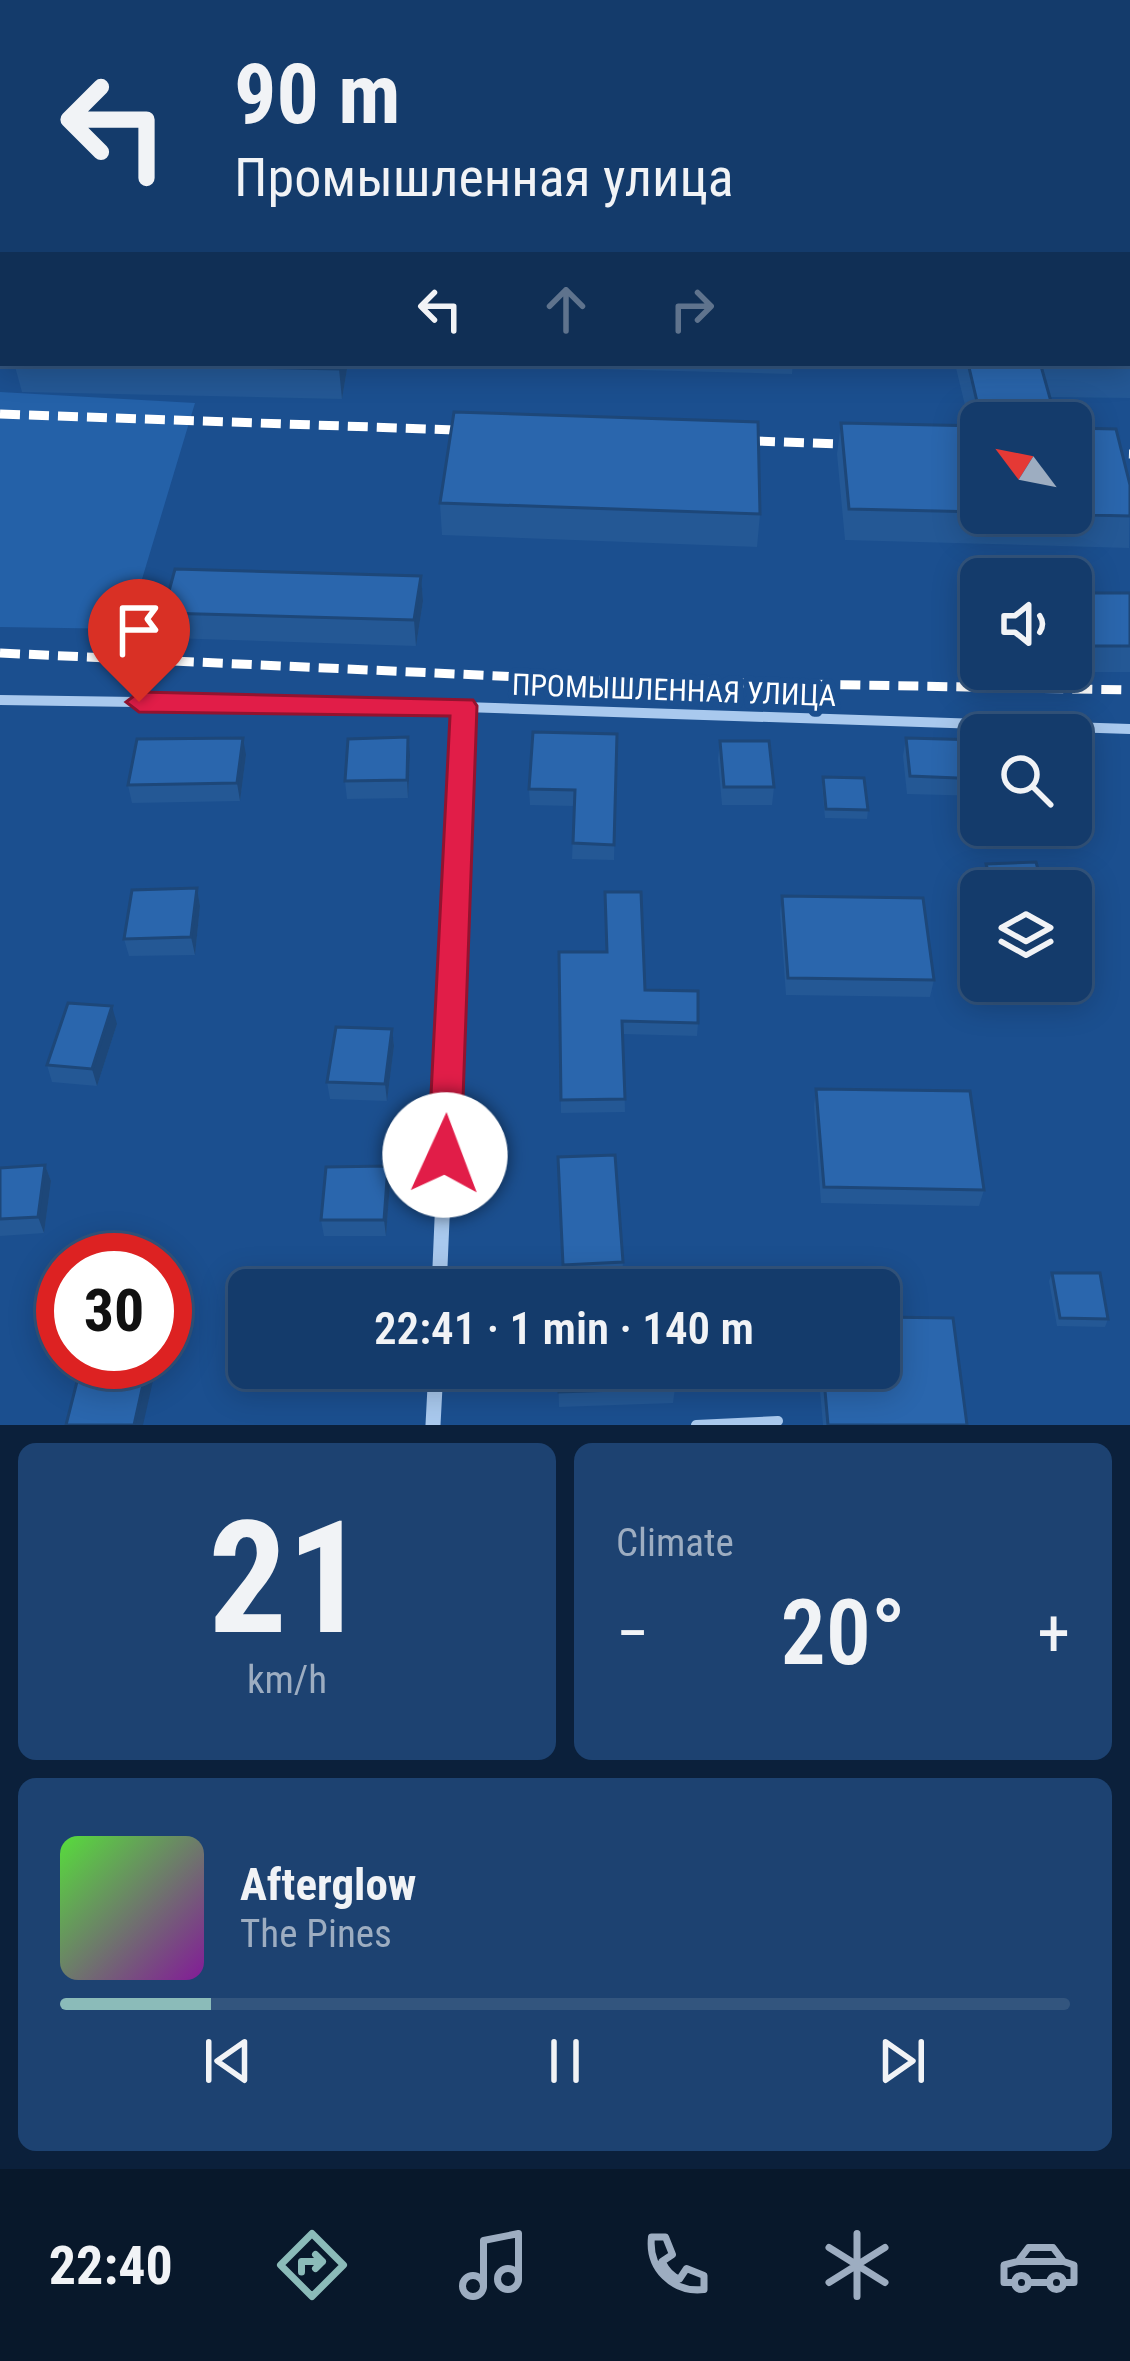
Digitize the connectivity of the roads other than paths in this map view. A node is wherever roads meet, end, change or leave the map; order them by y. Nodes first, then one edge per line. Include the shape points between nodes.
1 (0, 700) edge
2 (464, 706) junction
3 (1130, 729) edge
4 (440, 1269) edge
5 (435, 1389) edge
6 (778, 1420) dead end
7 (433, 1425) edge
8 (696, 1425) edge

1 - 2 street, ПРОМЫШЛЕННАЯ УЛИЦА
2 - 3 street, ПРОМЫШЛЕННАЯ УЛИЦА
2 - 4 street
5 - 7 street
6 - 8 lane

